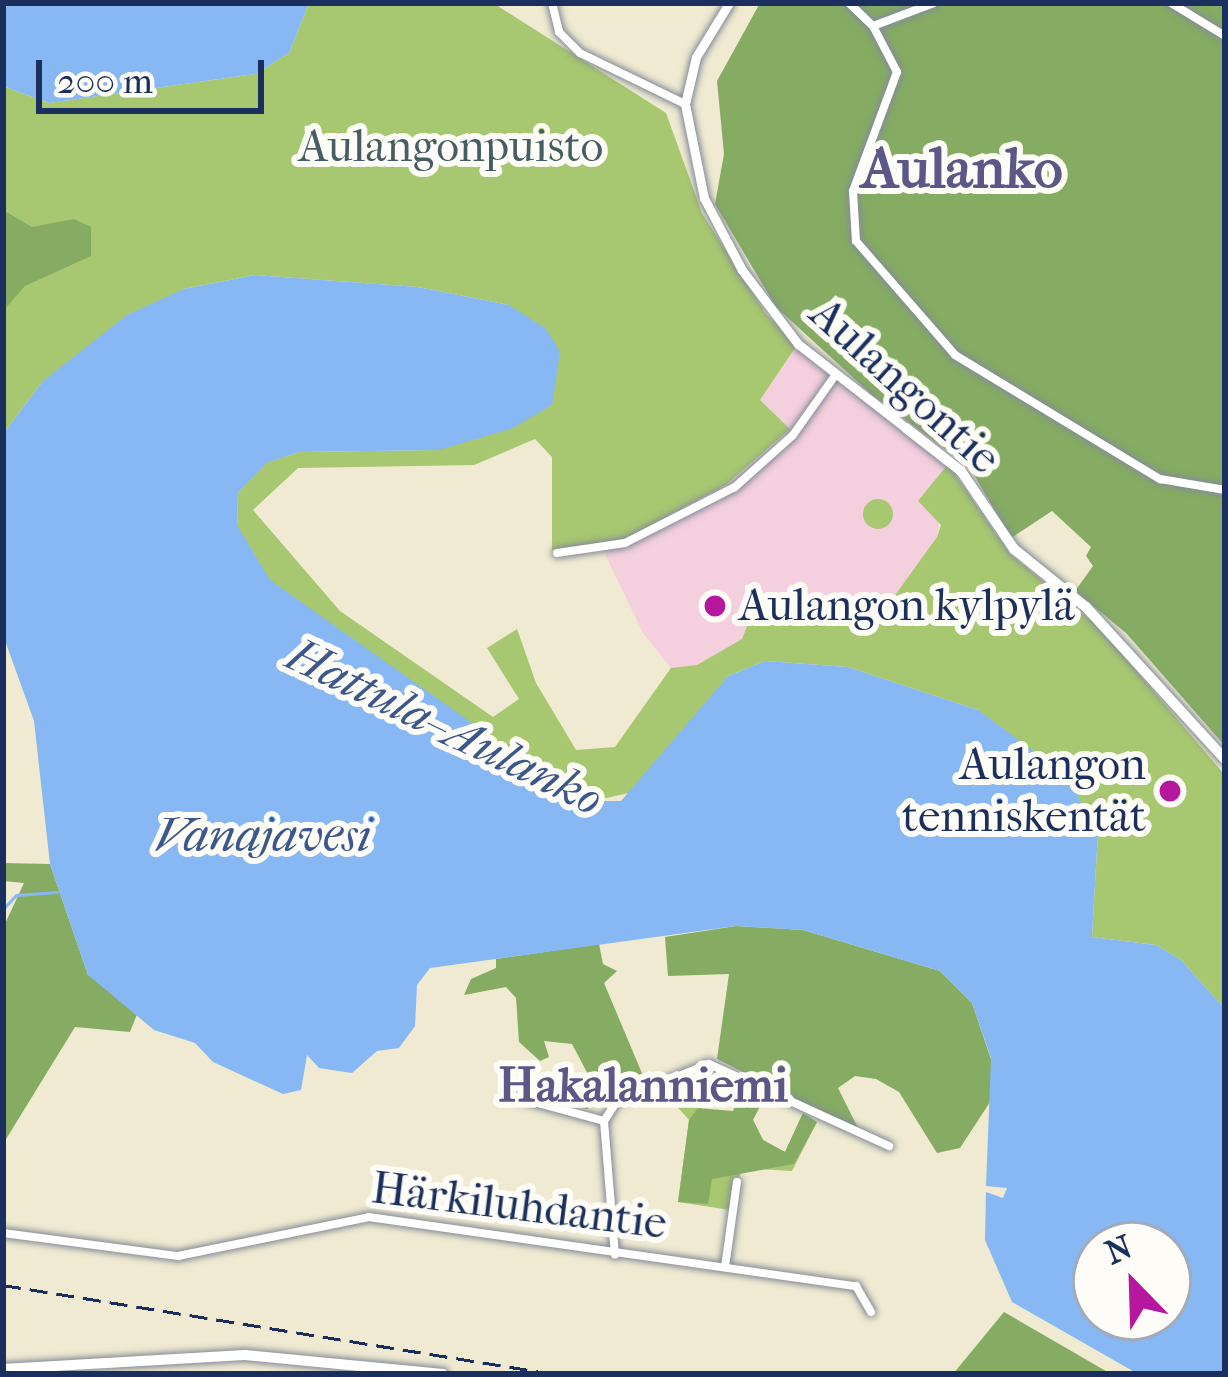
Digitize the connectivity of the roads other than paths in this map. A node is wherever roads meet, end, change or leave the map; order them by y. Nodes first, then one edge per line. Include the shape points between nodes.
1 (552, 3) edge
2 (729, 3) edge
3 (849, 3) edge
4 (934, 3) edge
5 (1171, 3) edge
6 (873, 26) junction
7 (1225, 36) edge
8 (686, 104) junction
9 (833, 377) junction
10 (906, 428) joint
11 (1225, 490) edge
12 (557, 553) dead end
13 (1225, 759) edge
14 (512, 1096) dead end
15 (604, 1121) junction
16 (889, 1146) dead end
17 (737, 1182) dead end
18 (3, 1233) edge
19 (615, 1255) junction
20 (725, 1267) junction
21 (871, 1312) dead end
22 (3, 1369) edge
23 (50, 1372) edge
24 (442, 1374) edge

1 - 8 street via 560,32 580,53
2 - 8 street, Aulangontie via 696,57
3 - 6 street
4 - 6 street
5 - 7 street
6 - 11 street via 897,72 850,215 870,264 956,356 1160,479
8 - 9 street, Aulangontie via 691,156 722,236 778,321
9 - 10 street, Aulangontie
9 - 12 street via 793,435 735,487 625,543
10 - 13 main road, Aulangontie via 961,472 1014,549 1086,607
14 - 15 street
15 - 16 street via 617,1101 710,1064
15 - 19 street
17 - 20 street
18 - 19 street, Härkiluhdantie via 178,1256 369,1216
19 - 20 street, Härkiluhdantie
20 - 21 street, Härkiluhdantie via 856,1286
22 - 23 main road
23 - 24 main road via 245,1355

